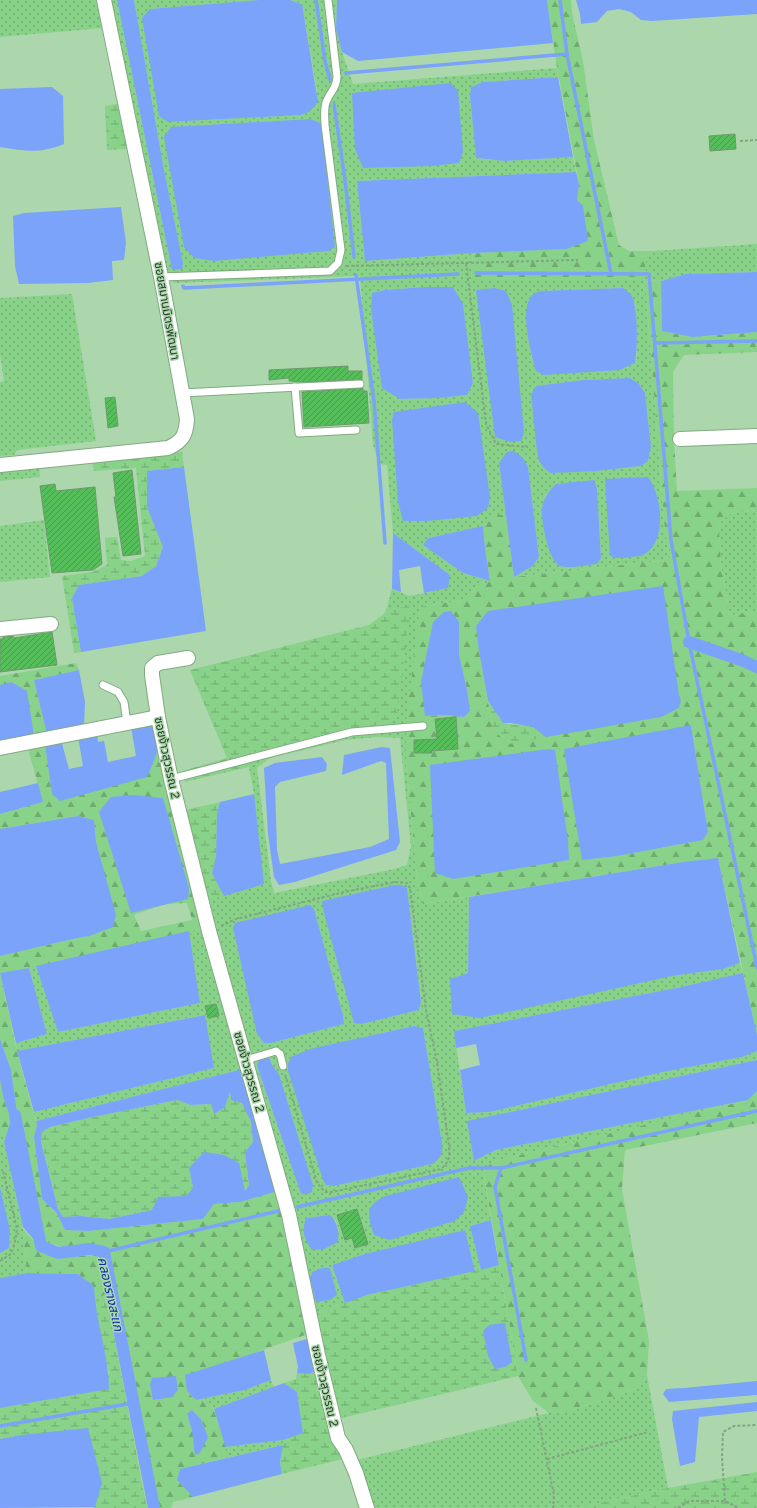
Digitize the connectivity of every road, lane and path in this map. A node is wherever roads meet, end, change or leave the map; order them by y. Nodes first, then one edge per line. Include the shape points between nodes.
1 (104, 0) edge
2 (328, 0) edge
3 (757, 140) edge
4 (740, 141) dead end
5 (578, 260) dead end
6 (466, 263) junction
7 (335, 267) junction
8 (161, 277) junction
9 (360, 384) dead end
10 (295, 387) junction
11 (182, 393) junction
12 (356, 430) dead end
13 (757, 436) edge
14 (680, 439) dead end
15 (528, 447) dead end
16 (0, 465) edge
17 (50, 624) dead end
18 (0, 629) edge
19 (188, 658) dead end
20 (103, 685) dead end
21 (158, 717) junction
22 (127, 723) junction
23 (423, 726) dead end
24 (0, 748) edge
25 (171, 779) junction
26 (209, 932) junction
27 (246, 1060) junction
28 (283, 1066) joint
29 (3, 1171) dead end
30 (0, 1261) edge
31 (536, 1408) dead end
32 (757, 1425) edge
33 (648, 1432) dead end
34 (547, 1459) junction
35 (725, 1501) junction
36 (367, 1508) edge
37 (553, 1508) edge
38 (678, 1508) edge
39 (739, 1508) edge

1 - 8 street, ซอยสมานมิตรพัฒนา
2 - 7 lane via 337,77 336,86 324,106 341,250
3 - 4 path
5 - 6 path
6 - 7 path
6 - 15 path via 486,424 496,444
7 - 8 lane via 330,271
8 - 11 street, ซอยสมานมิตรพัฒนา
9 - 10 lane
10 - 11 lane
10 - 12 lane via 299,433
11 - 16 street, ซอยสมานมิตรพัฒนา via 187,419 186,430 182,438 168,448
13 - 14 street
17 - 18 street
19 - 21 street, ซอยง้าวสุวรรณ 2 via 158,663 152,668
20 - 22 lane via 118,692 124,702
21 - 22 street
21 - 25 street, ซอยง้าวสุวรรณ 2
22 - 24 street
23 - 25 lane via 352,732
25 - 26 street, ซอยง้าวสุวรรณ 2
26 - 27 street, ซอยง้าวสุวรรณ 2
26 - 28 path via 236,919 344,892 395,882 407,883 410,888 426,1010 437,1062 448,1139 450,1158 447,1164 441,1169 325,1192 317,1183
27 - 28 lane via 276,1051 280,1054
27 - 36 street, ซอยง้าวสุวรรณ 2 via 289,1215 338,1438 356,1473
29 - 30 path via 17,1229 11,1254
31 - 34 path
32 - 35 path via 734,1426 723,1432
33 - 34 path
34 - 37 path via 554,1495
35 - 38 path via 689,1501
35 - 39 path

